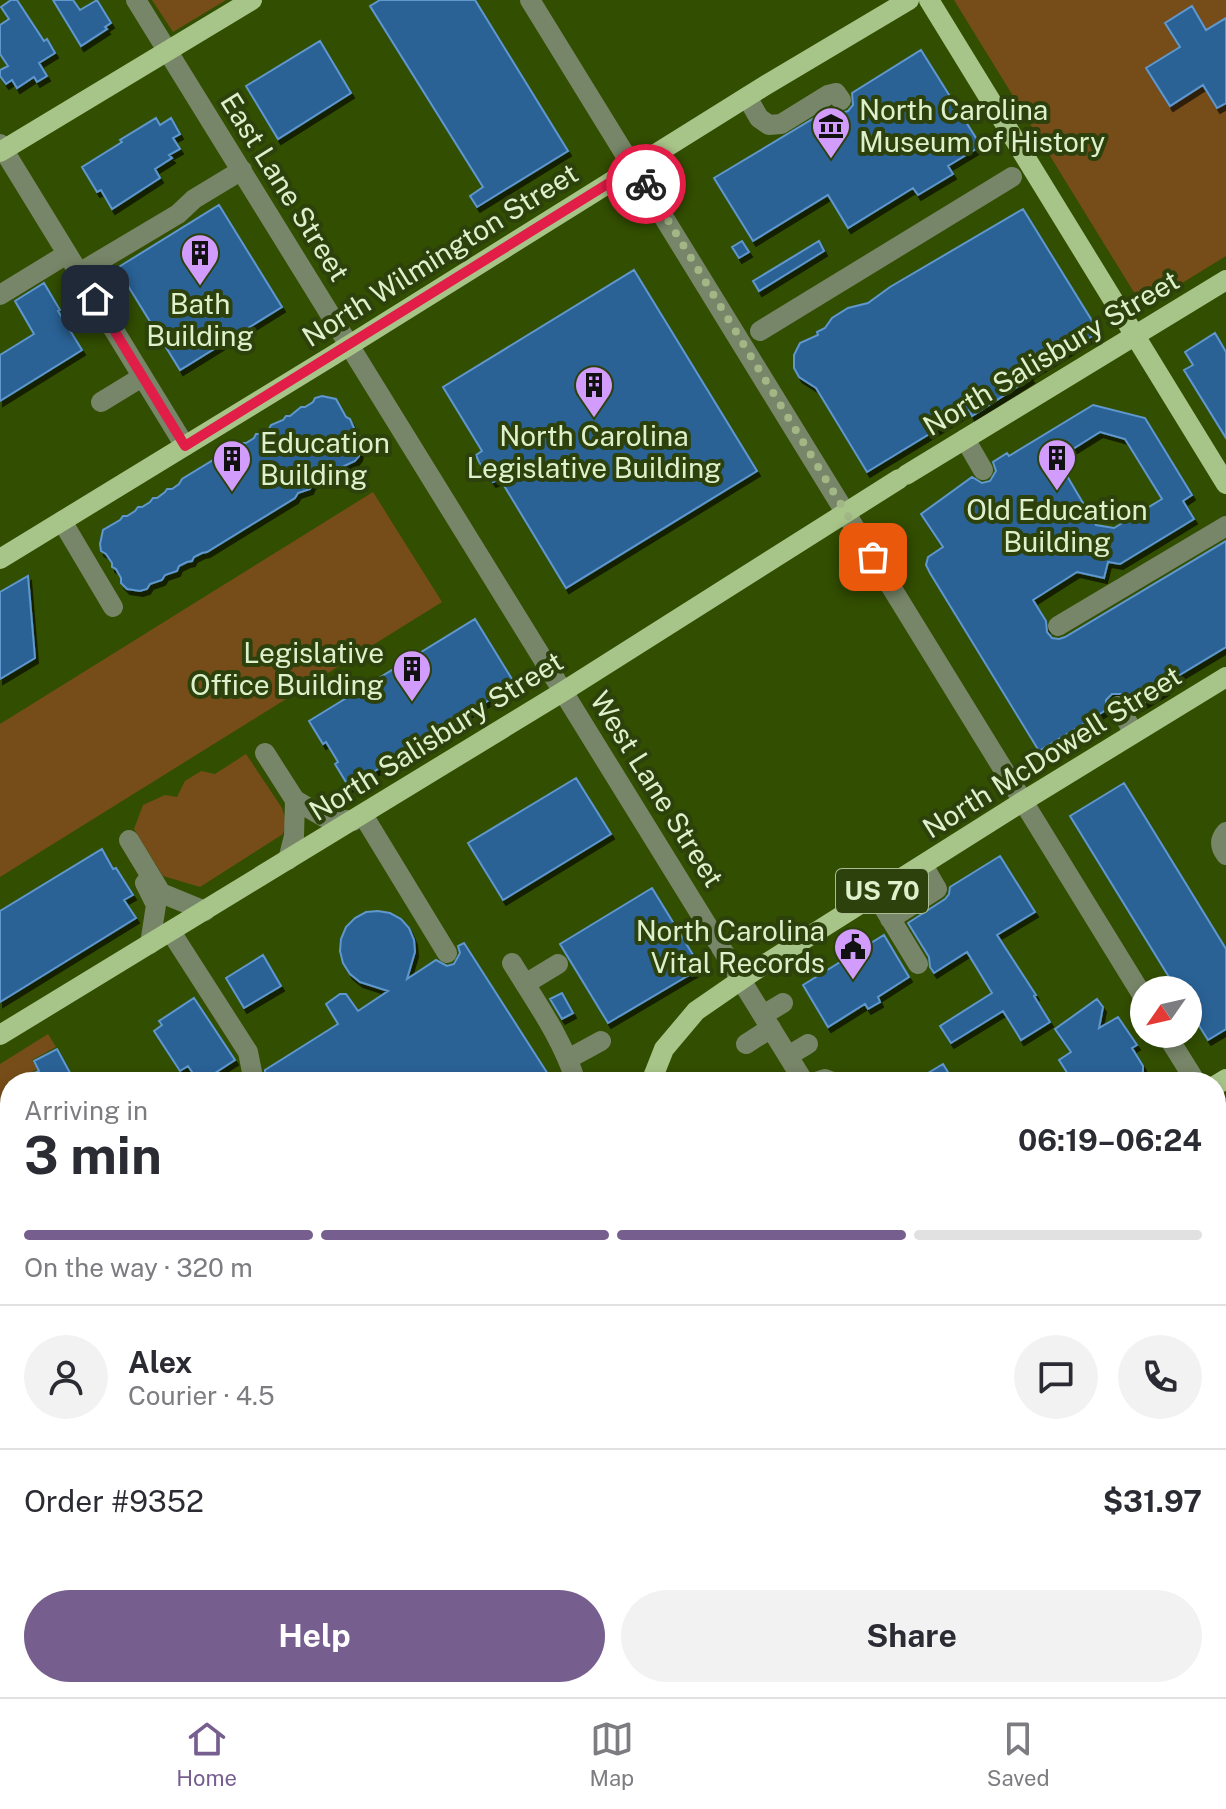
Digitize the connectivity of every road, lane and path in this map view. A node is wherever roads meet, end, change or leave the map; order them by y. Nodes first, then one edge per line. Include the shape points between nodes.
1 (136, 0) edge
2 (252, 0) edge
3 (530, 0) edge
4 (909, 0) edge
5 (929, 0) edge
6 (168, 50) junction
7 (747, 97) junction
8 (841, 100) dead end
9 (1, 149) edge
10 (635, 167) junction
11 (242, 170) junction
12 (1012, 177) dead end
13 (67, 254) junction
14 (79, 273) junction
15 (1226, 280) edge
16 (0, 295) edge
17 (760, 331) dead end
18 (1135, 335) junction
19 (350, 344) junction
20 (142, 377) junction
21 (101, 402) dead end
22 (965, 439) junction
23 (185, 446) junction
24 (983, 470) dead end
25 (1226, 484) edge
26 (845, 513) junction
27 (62, 521) junction
28 (461, 526) joint
29 (1226, 526) edge
30 (0, 559) edge
31 (113, 607) dead end
32 (1058, 626) dead end
33 (1226, 677) edge
34 (564, 691) junction
35 (1118, 706) dead end
36 (1134, 733) junction
37 (265, 753) dead end
38 (295, 800) junction
39 (1022, 802) junction
40 (358, 818) junction
41 (1225, 828) edge
42 (288, 860) junction
43 (1224, 860) edge
44 (923, 865) junction
45 (876, 895) junction
46 (205, 911) junction
47 (890, 919) junction
48 (171, 932) junction
49 (150, 944) junction
50 (447, 953) dead end
51 (512, 963) dead end
52 (558, 964) dead end
53 (918, 964) dead end
54 (1130, 976) edge
55 (741, 980) junction
56 (525, 984) junction
57 (783, 1003) dead end
58 (767, 1022) junction
59 (0, 1035) edge
60 (601, 1041) dead end
61 (746, 1044) dead end
62 (808, 1044) dead end
63 (1175, 1048) edge
64 (788, 1056) junction
65 (568, 1059) junction
66 (252, 1072) edge
67 (573, 1072) edge
68 (655, 1072) edge
69 (798, 1072) edge
70 (1190, 1072) edge

1 - 6 street, East Lane Street
2 - 6 main road
3 - 10 street
4 - 7 main road, North Wilmington Street
5 - 18 main road
6 - 9 main road
6 - 11 street, East Lane Street
7 - 8 street via 769,125 781,124 828,95 836,93
7 - 10 main road, North Wilmington Street
9 - 13 street
10 - 19 main road, North Wilmington Street
10 - 26 street
11 - 14 street
11 - 19 street, East Lane Street
12 - 17 street
13 - 14 street
13 - 16 street
14 - 20 street
15 - 18 main road, North Salisbury Street
18 - 22 main road, North Salisbury Street
18 - 25 main road
19 - 23 main road, North Wilmington Street
19 - 28 street, East Lane Street
20 - 21 street
20 - 23 street
22 - 24 street
22 - 26 main road, North Salisbury Street
23 - 27 main road, North Wilmington Street
26 - 34 main road, North Salisbury Street
26 - 39 street
27 - 30 main road, North Wilmington Street
27 - 31 street
28 - 34 street, West Lane Street
29 - 32 street
33 - 36 main road, North McDowell Street / US 70
34 - 40 main road, North Salisbury Street
34 - 55 street, West Lane Street
35 - 36 street
36 - 39 main road, North McDowell Street / US 70
37 - 38 street
38 - 40 street via 324,817
38 - 42 street
39 - 44 main road, North McDowell Street / US 70
39 - 54 street
40 - 42 main road, North Salisbury Street
40 - 50 street
41 - 43 street
42 - 46 main road, North Salisbury Street
44 - 45 main road, North McDowell Street / US 70
44 - 47 street via 937,889
45 - 47 street
45 - 55 main road, North McDowell Street / US 70
46 - 48 main road, North Salisbury Street
46 - 49 street via 161,893 125,843 156,905
47 - 53 street
48 - 49 main road, North Salisbury Street
48 - 66 street via 248,1052
49 - 59 main road, North Salisbury Street
51 - 56 street
52 - 56 street
55 - 58 street, West Lane Street
55 - 68 main road, North McDowell Street / US 70 via 696,1011 664,1049
56 - 65 street
57 - 58 street
58 - 61 street
58 - 64 street, West Lane Street
60 - 65 street
62 - 64 street
63 - 70 street
64 - 69 street, West Lane Street
65 - 67 street

